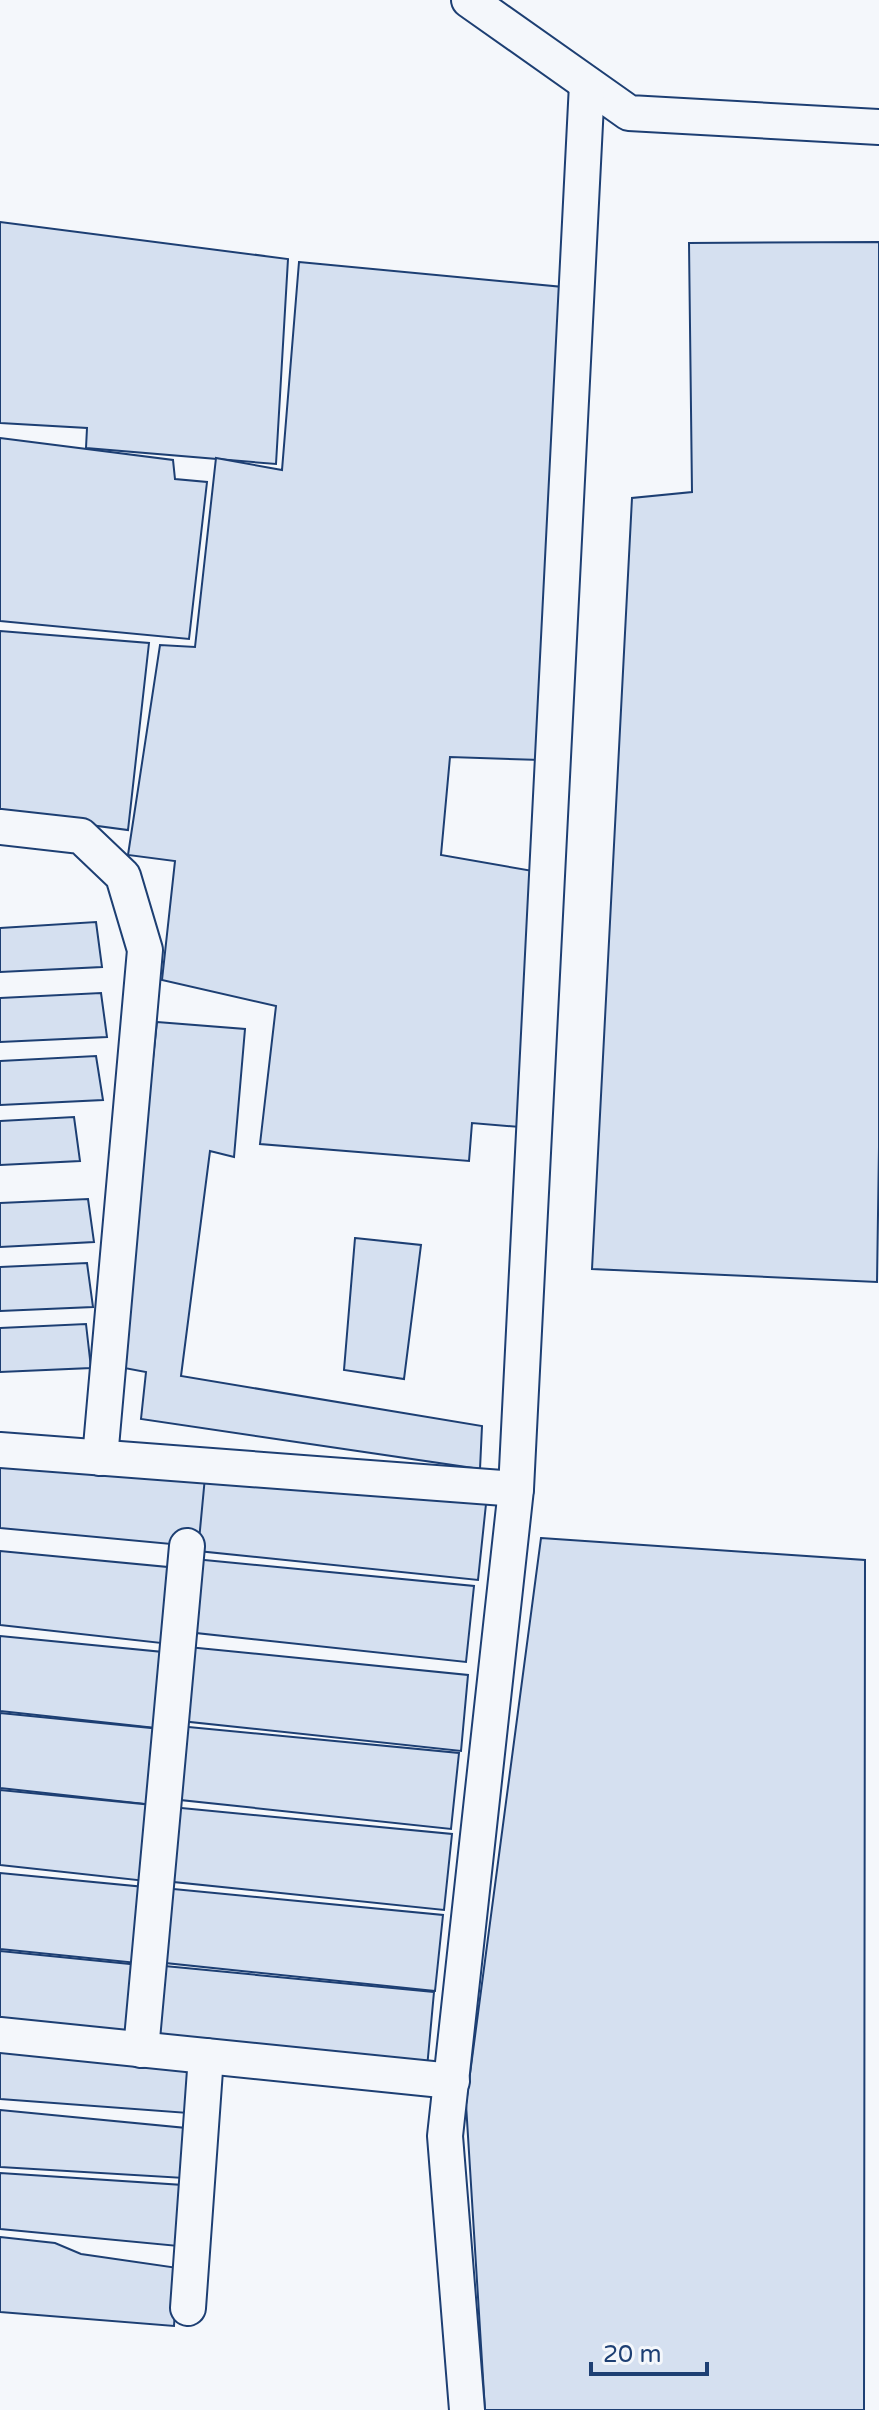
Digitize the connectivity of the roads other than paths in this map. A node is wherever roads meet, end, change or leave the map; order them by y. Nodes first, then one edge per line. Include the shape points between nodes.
1 (469, 0) edge
2 (587, 84) junction
3 (879, 127) edge
4 (0, 827) edge
5 (0, 1450) edge
6 (100, 1458) junction
7 (516, 1489) junction
8 (187, 1546) dead end
9 (0, 2035) edge
10 (141, 2050) junction
11 (206, 2056) junction
12 (452, 2081) junction
13 (188, 2308) dead end
14 (467, 2410) edge

1 - 2 street
2 - 3 street via 629,113
2 - 7 street
4 - 6 street via 81,836 123,876 145,950
5 - 6 street
6 - 7 street
7 - 12 street
8 - 10 street
9 - 10 street
10 - 11 street
11 - 12 street
11 - 13 street
12 - 14 street via 445,2136

